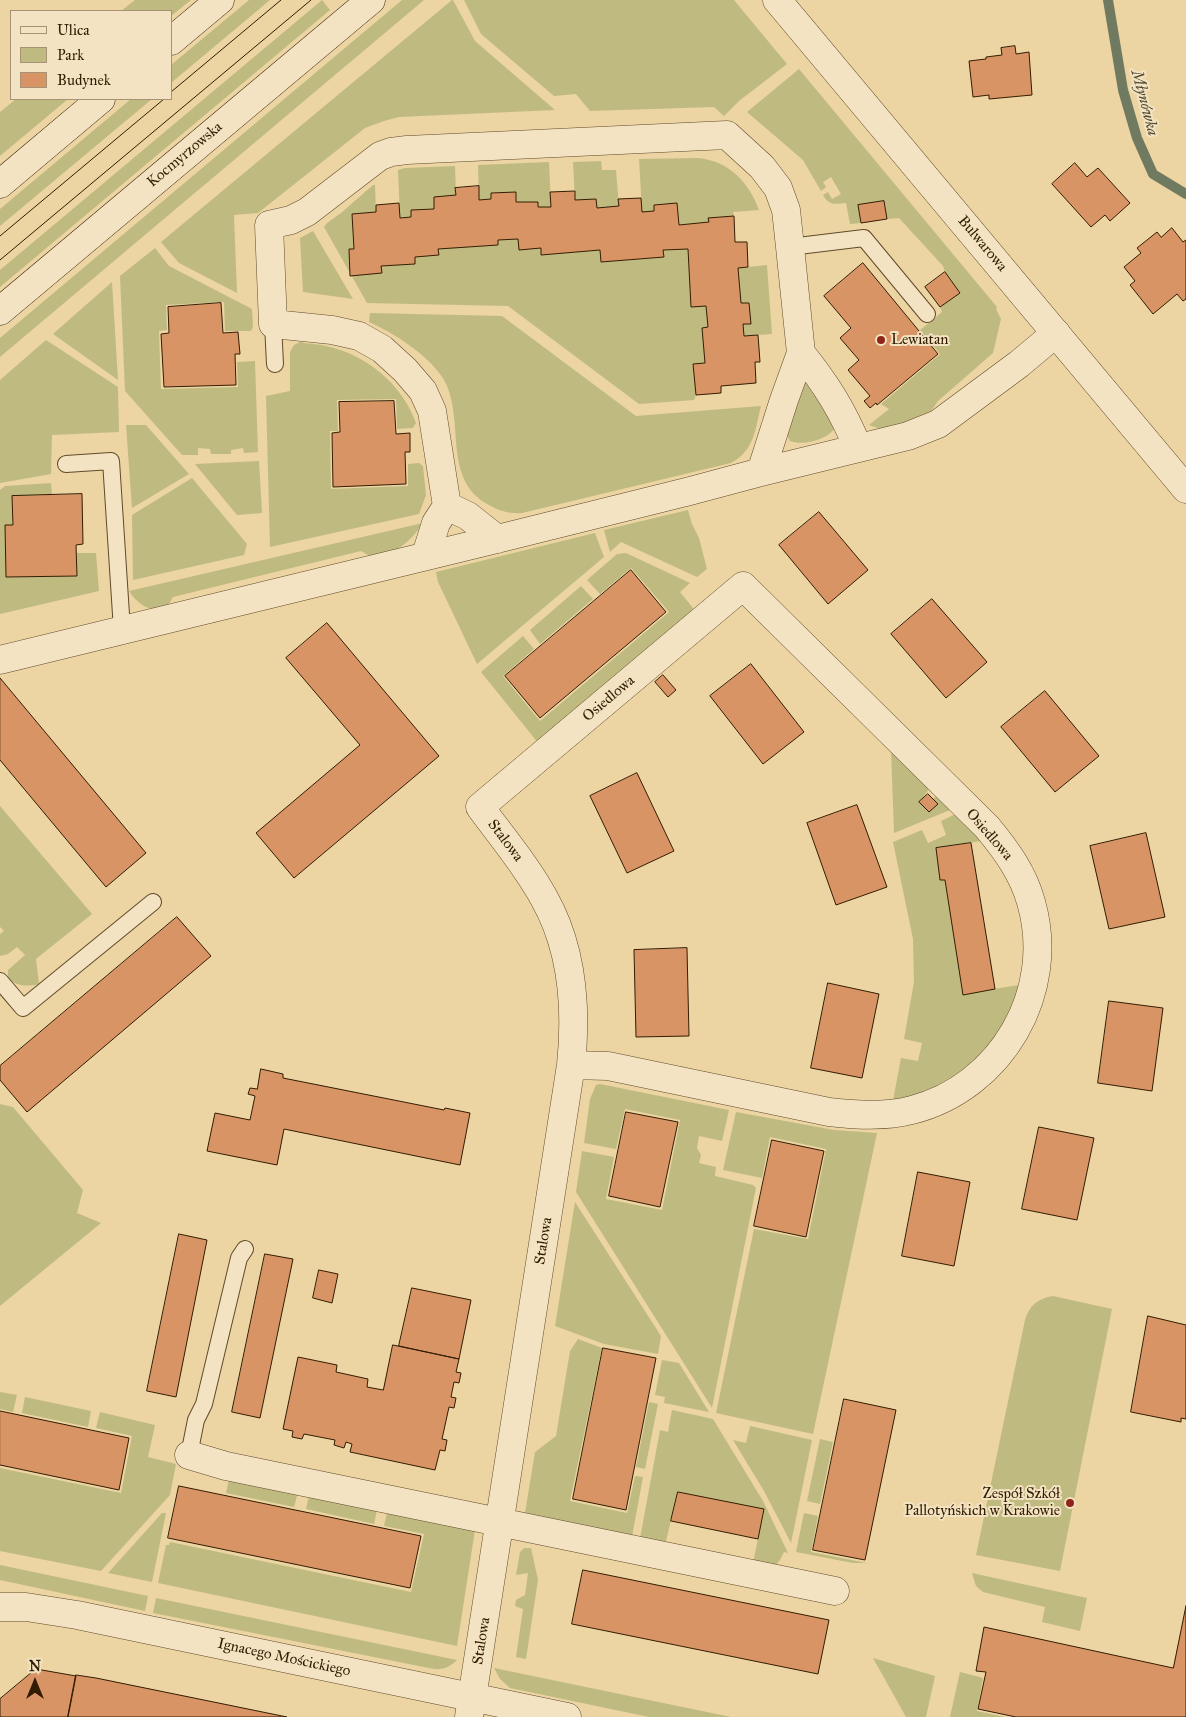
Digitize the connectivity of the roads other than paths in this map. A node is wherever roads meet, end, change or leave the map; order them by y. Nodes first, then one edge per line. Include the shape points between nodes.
1 (220, 0) edge
2 (371, 0) edge
3 (777, 0) edge
4 (172, 39) edge
5 (100, 100) edge
6 (0, 184) edge
7 (790, 247) junction
8 (0, 310) edge
9 (927, 314) dead end
10 (273, 324) junction
11 (1056, 333) junction
12 (801, 353) junction
13 (275, 364) dead end
14 (858, 448) junction
15 (66, 464) dead end
16 (761, 472) junction
17 (1186, 489) edge
18 (447, 506) junction
19 (496, 540) junction
20 (426, 556) junction
21 (122, 630) junction
22 (0, 660) edge
23 (480, 807) joint
24 (153, 902) dead end
25 (0, 982) edge
26 (571, 1064) junction
27 (245, 1249) dead end
28 (189, 1455) joint
29 (500, 1523) junction
30 (835, 1591) dead end
31 (0, 1606) edge
32 (471, 1707) edge
33 (567, 1717) edge

1 - 4 street
2 - 8 street, Kocmyrzowska
3 - 11 street, Bulwarowa
5 - 6 street
7 - 9 lane via 864,238
7 - 10 street via 786,210 778,188 762,167 727,135 391,152 369,163 307,212 269,225
7 - 12 street
10 - 13 lane
10 - 18 street via 359,336 382,349 406,370 423,391 432,411
11 - 14 street via 938,424 908,436
11 - 17 street, Bulwarowa
12 - 14 street via 845,418
12 - 16 street
14 - 16 street
15 - 21 lane via 111,462
16 - 19 street
18 - 19 street via 468,516
18 - 20 street via 436,524
19 - 20 street
20 - 21 street
21 - 22 street
23 - 26 street, Stalowa via 530,874 556,921 572,990 574,1037
23 - 26 street, Osiedlowa via 743,586 987,827 1010,856 1027,891 1036,925 1037,956 1032,992 1020,1024 998,1054 974,1078 949,1095 913,1110 886,1115 844,1114 608,1066
24 - 25 lane via 23,1008
26 - 29 street, Stalowa
27 - 28 lane
28 - 29 street via 226,1466
29 - 30 street
29 - 32 street, Stalowa
31 - 32 street, Ignacego Mościckiego via 76,1615
32 - 33 street, Ignacego Mościckiego

